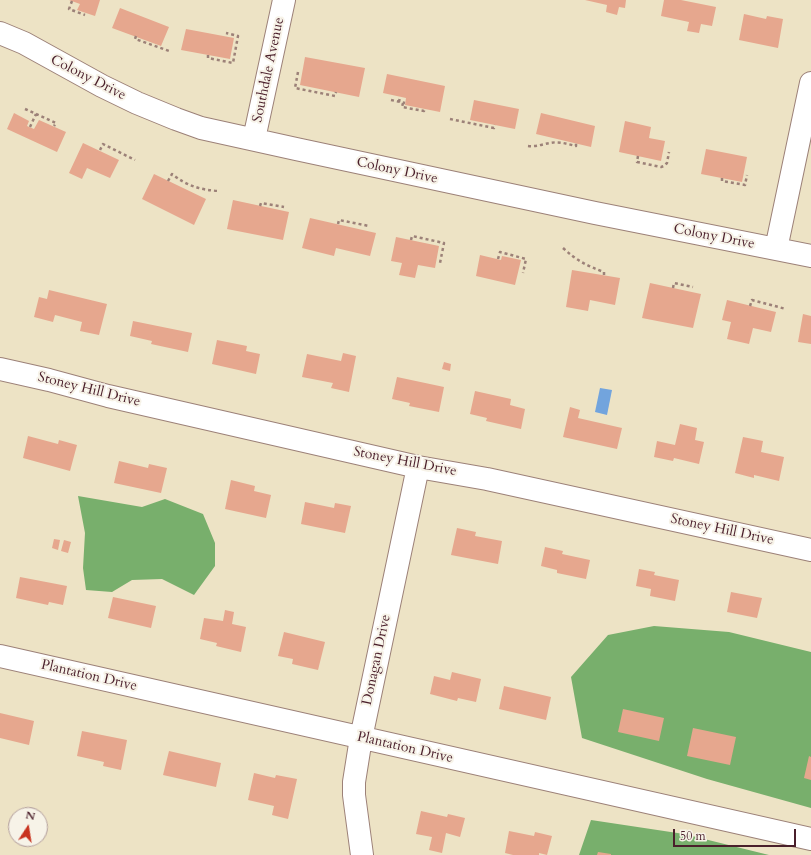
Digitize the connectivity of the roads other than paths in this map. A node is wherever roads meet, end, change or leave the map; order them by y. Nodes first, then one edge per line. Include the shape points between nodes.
1 (284, 0) edge
2 (0, 33) edge
3 (811, 83) edge
4 (254, 139) junction
5 (776, 249) junction
6 (811, 256) edge
7 (0, 369) edge
8 (418, 467) junction
9 (811, 550) edge
10 (0, 656) edge
11 (361, 738) junction
12 (811, 839) edge
13 (362, 855) edge

1 - 4 street, Southdale Avenue
2 - 4 street, Colony Drive via 24,43 102,86 170,117 201,128
3 - 5 street
4 - 5 street, Colony Drive via 595,213
5 - 6 street, Colony Drive
7 - 8 street, Stoney Hill Drive
8 - 9 street, Stoney Hill Drive via 487,479
8 - 11 street, Donagan Drive
10 - 11 street, Plantation Drive
11 - 12 street, Plantation Drive
11 - 13 street, Donagan Drive via 354,795

